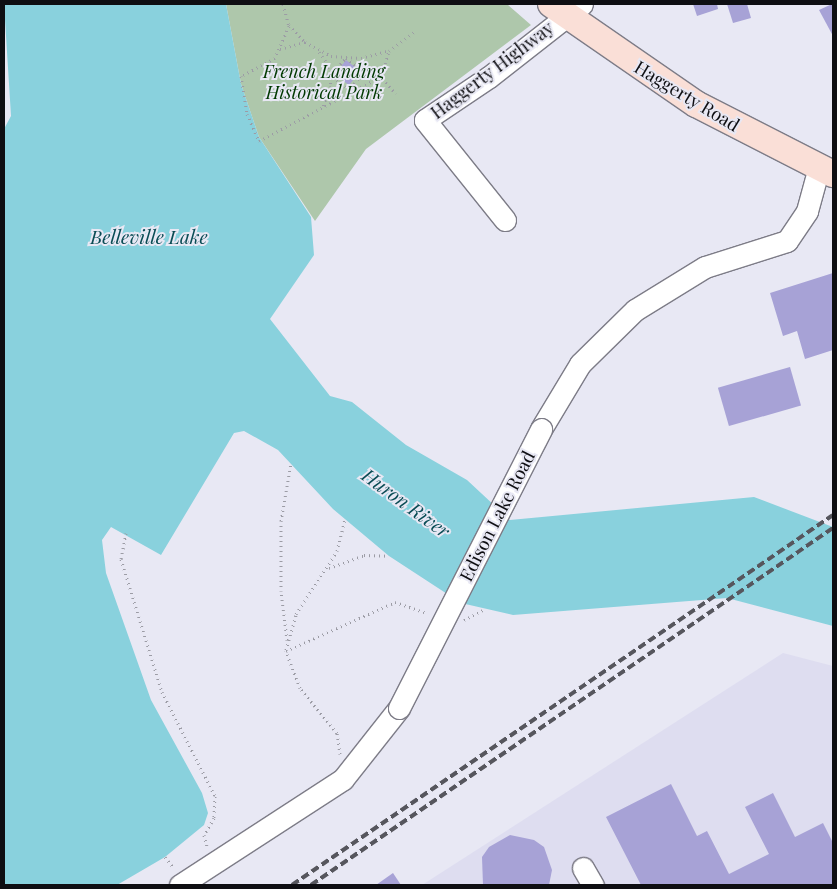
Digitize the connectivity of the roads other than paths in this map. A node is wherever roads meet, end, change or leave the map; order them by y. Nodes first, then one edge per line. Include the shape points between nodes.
1 (566, 8) edge
2 (826, 170) edge
3 (505, 220) dead end
4 (180, 885) edge

1 - 2 main road, Haggerty Road via 696,104
1 - 3 street, Haggerty Highway via 489,77 425,120
2 - 4 street, Edison Lake Road, bridge via 807,211 787,241 705,266 635,310 580,364 542,429 399,708 343,779

